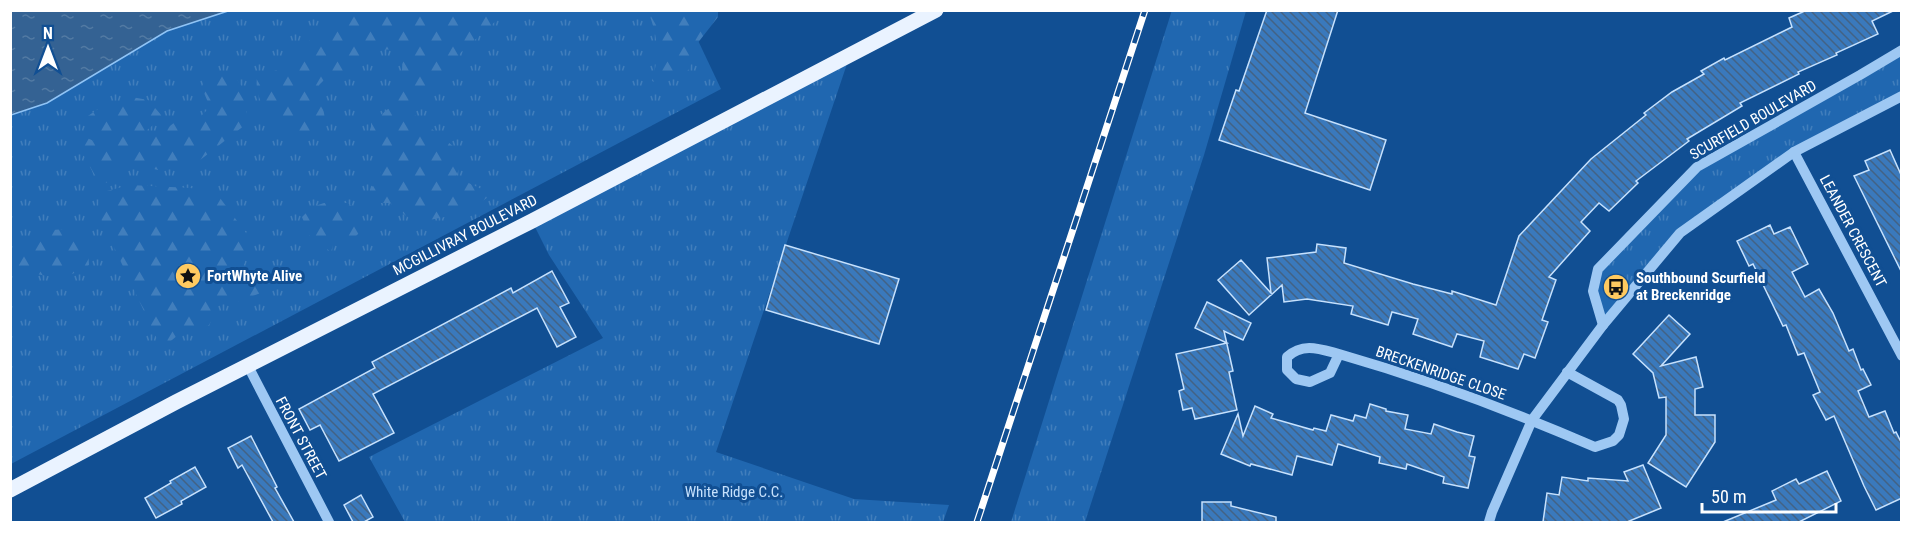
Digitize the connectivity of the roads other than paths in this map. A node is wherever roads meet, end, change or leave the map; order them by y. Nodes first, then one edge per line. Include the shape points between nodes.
1 (936, 10) edge
2 (1902, 50) edge
3 (1900, 99) edge
4 (1794, 152) junction
5 (1603, 325) junction
6 (1339, 354) junction
7 (1902, 356) edge
8 (248, 366) junction
9 (1567, 372) junction
10 (1532, 420) junction
11 (10, 490) edge
12 (328, 522) edge
13 (1489, 522) edge

1 - 8 main road, MCGILLIVRAY BOULEVARD
2 - 5 street, SCURFIELD BOULEVARD via 1697,167 1598,269 1593,291
3 - 4 street
4 - 5 street via 1680,232
4 - 7 street, LEANDER CRESCENT
5 - 9 street
6 - 6 street, BRECKENRIDGE CLOSE via 1312,347 1295,349 1287,357 1287,370 1296,379 1310,382 1330,373
6 - 10 street, BRECKENRIDGE CLOSE
8 - 11 main road, MCGILLIVRAY BOULEVARD
8 - 12 street, FRONT STREET
9 - 10 street
9 - 10 street, BRECKENRIDGE CLOSE via 1618,400 1623,411 1620,435 1595,447
10 - 13 street

